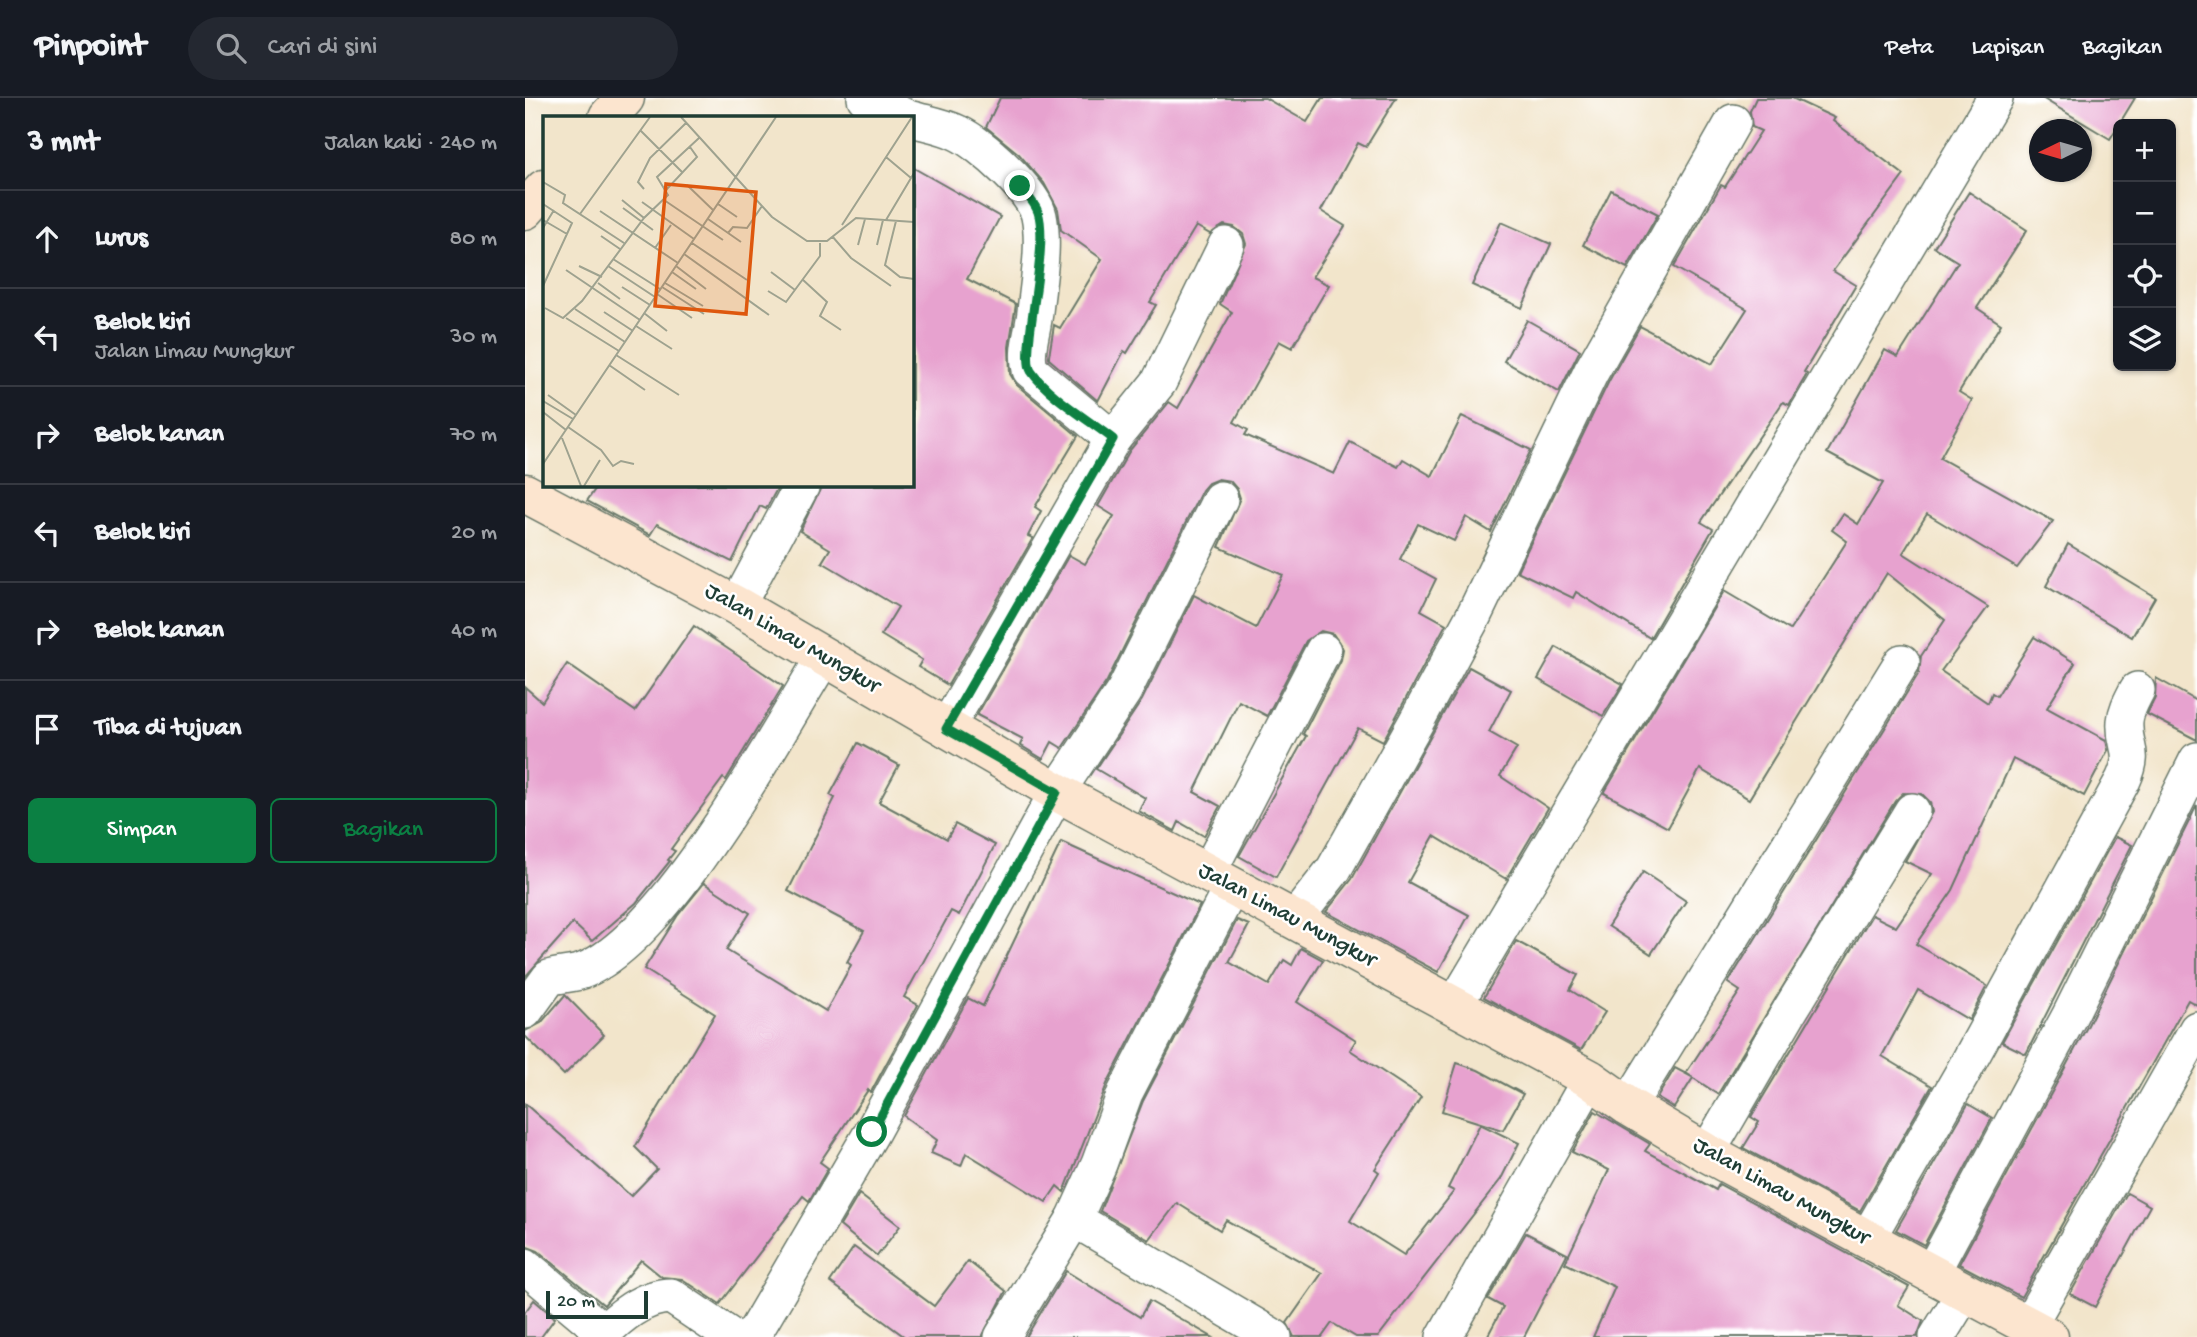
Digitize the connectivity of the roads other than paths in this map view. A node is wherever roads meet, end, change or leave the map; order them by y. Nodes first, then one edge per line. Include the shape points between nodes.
1 (625, 98) edge
2 (865, 98) edge
3 (1996, 98) edge
4 (609, 116) edge
5 (905, 116) edge
6 (913, 119) edge
7 (1734, 122) dead end
8 (543, 190) edge
9 (525, 211) edge
10 (1226, 245) dead end
11 (1113, 439) junction
12 (801, 486) edge
13 (525, 493) edge
14 (1220, 499) dead end
15 (737, 606) junction
16 (1323, 651) dead end
17 (824, 657) junction
18 (1902, 662) dead end
19 (2137, 690) dead end
20 (946, 729) junction
21 (2197, 760) edge
22 (1057, 792) junction
23 (1912, 811) dead end
24 (1220, 880) junction
25 (1294, 920) junction
26 (1454, 1006) junction
27 (525, 1011) edge
28 (2197, 1029) edge
29 (1590, 1079) junction
30 (1628, 1106) junction
31 (1707, 1153) junction
32 (1074, 1219) junction
33 (1867, 1239) junction
34 (525, 1266) edge
35 (1931, 1273) junction
36 (1964, 1293) junction
37 (2038, 1331) edge
38 (602, 1335) edge
39 (732, 1337) edge
40 (752, 1337) edge
41 (1002, 1337) edge
42 (1274, 1337) edge
43 (1444, 1337) edge
44 (1937, 1337) edge

1 - 4 street
2 - 5 street
3 - 26 street
6 - 11 street via 958,133 995,161 1032,202 1041,233 1027,357 1030,369
7 - 25 street via 1591,372 1474,615 1415,724 1334,869
8 - 9 street
10 - 11 street via 1159,382
11 - 20 street
12 - 15 street
13 - 15 street, Jalan Limau Mungkur
14 - 22 street via 1123,691
15 - 17 street, Jalan Limau Mungkur
16 - 24 street
17 - 20 street, Jalan Limau Mungkur
17 - 27 street via 729,810 661,906 611,955 584,971 549,978
18 - 30 street
19 - 33 street via 2126,713 2132,758 2123,780
20 - 22 street, Jalan Limau Mungkur
21 - 35 street via 2070,1015
22 - 24 street, Jalan Limau Mungkur
22 - 40 street via 872,1132
23 - 31 street
24 - 25 street, Jalan Limau Mungkur
24 - 32 street
25 - 26 street, Jalan Limau Mungkur
26 - 29 street, Jalan Limau Mungkur
28 - 37 street
29 - 30 street, Jalan Limau Mungkur
29 - 43 street
30 - 31 street, Jalan Limau Mungkur
31 - 33 street, Jalan Limau Mungkur
32 - 41 street
32 - 42 street
33 - 35 street, Jalan Limau Mungkur
34 - 38 street
35 - 36 street, Jalan Limau Mungkur
36 - 37 street, Jalan Limau Mungkur
36 - 44 street
38 - 39 street via 646,1299 671,1296

